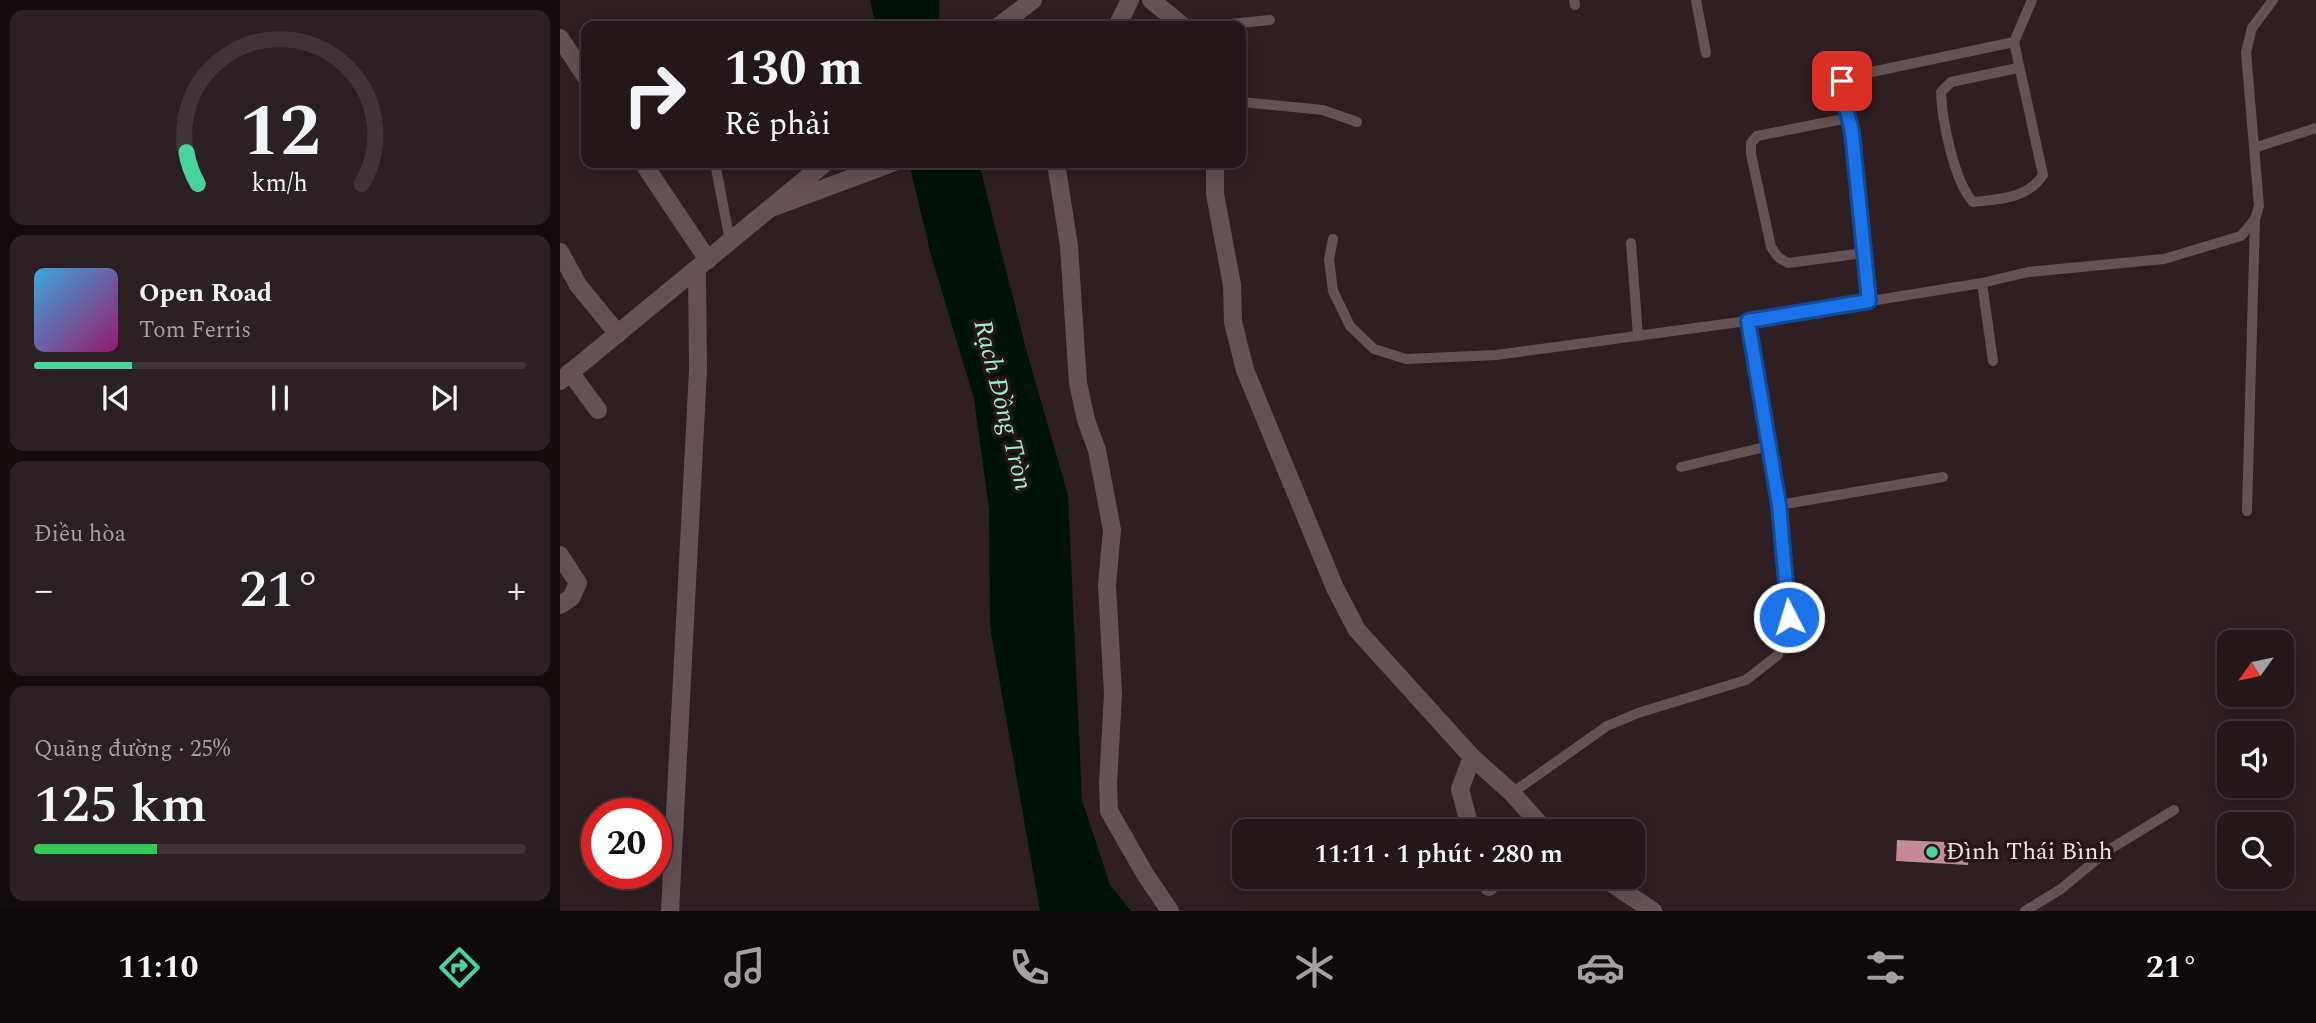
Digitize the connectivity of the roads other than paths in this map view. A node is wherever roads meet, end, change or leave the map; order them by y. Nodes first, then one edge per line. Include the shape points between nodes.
1 (1033, 0) edge
2 (1130, 0) edge
3 (1151, 0) edge
4 (1696, 0) edge
5 (2034, 0) edge
6 (2273, 0) edge
7 (1270, 20) dead end
8 (1006, 21) edge
9 (1120, 21) edge
10 (1177, 21) edge
11 (1246, 22) edge
12 (560, 38) edge
13 (2014, 42) junction
14 (1706, 54) dead end
15 (2018, 68) junction
16 (581, 70) edge
17 (1246, 102) edge
18 (1848, 118) junction
19 (1357, 122) dead end
20 (2316, 128) edge
21 (2254, 148) junction
22 (646, 168) edge
23 (716, 168) edge
24 (818, 168) edge
25 (880, 168) edge
26 (1057, 168) edge
27 (1215, 168) edge
28 (768, 209) junction
29 (2255, 219) junction
30 (1333, 239) dead end
31 (730, 242) junction
32 (1631, 243) dead end
33 (560, 252) edge
34 (1864, 253) junction
35 (703, 265) junction
36 (1982, 283) junction
37 (1869, 301) junction
38 (1748, 321) junction
39 (618, 334) junction
40 (1638, 336) junction
41 (1993, 361) dead end
42 (565, 376) edge
43 (598, 410) dead end
44 (1769, 446) junction
45 (1681, 467) dead end
46 (1943, 477) dead end
47 (1779, 505) junction
48 (2247, 511) dead end
49 (560, 555) edge
50 (560, 605) edge
51 (1472, 757) junction
52 (1512, 793) junction
53 (2174, 810) dead end
54 (1467, 819) edge
55 (1535, 819) edge
56 (1620, 889) edge
57 (670, 911) edge
58 (1170, 911) edge
59 (1653, 911) edge
60 (2025, 911) edge

1 - 8 street
2 - 9 street
3 - 10 street
4 - 14 lane
5 - 13 lane
6 - 21 lane via 2252,28 2246,51
7 - 11 lane
12 - 16 street
13 - 15 lane
13 - 18 lane via 1848,77 1841,88
15 - 15 lane via 2043,175 2035,188 2014,197 1973,202 1960,180 1941,92 1951,82
17 - 19 lane via 1323,110
18 - 34 lane
18 - 34 lane via 1757,136 1751,154 1771,247 1778,257 1788,263
20 - 21 lane
21 - 29 lane via 2259,206
22 - 35 street
23 - 31 lane
24 - 28 street
25 - 28 street
26 - 58 street via 1069,246 1078,383 1112,530 1107,585 1113,694 1109,811
27 - 51 street via 1233,322 1245,370 1335,588 1357,630
28 - 31 street
29 - 36 lane via 2241,236 2164,259 2028,272
29 - 48 lane
30 - 40 lane via 1329,259 1332,291 1350,326 1374,349 1406,359 1496,355
31 - 35 street
32 - 40 lane
33 - 39 street via 578,285
34 - 37 lane
35 - 39 street
35 - 57 street
36 - 37 lane
36 - 41 lane
37 - 38 lane
38 - 40 lane
38 - 44 lane
39 - 42 street
42 - 43 street
44 - 45 lane
44 - 47 lane
46 - 47 lane
47 - 52 lane via 1789,617 1777,655 1746,680 1607,726
49 - 50 street via 578,583 572,598
51 - 52 street
51 - 54 street via 1460,789
52 - 55 street
53 - 60 lane via 2107,851 2061,889
56 - 59 street

